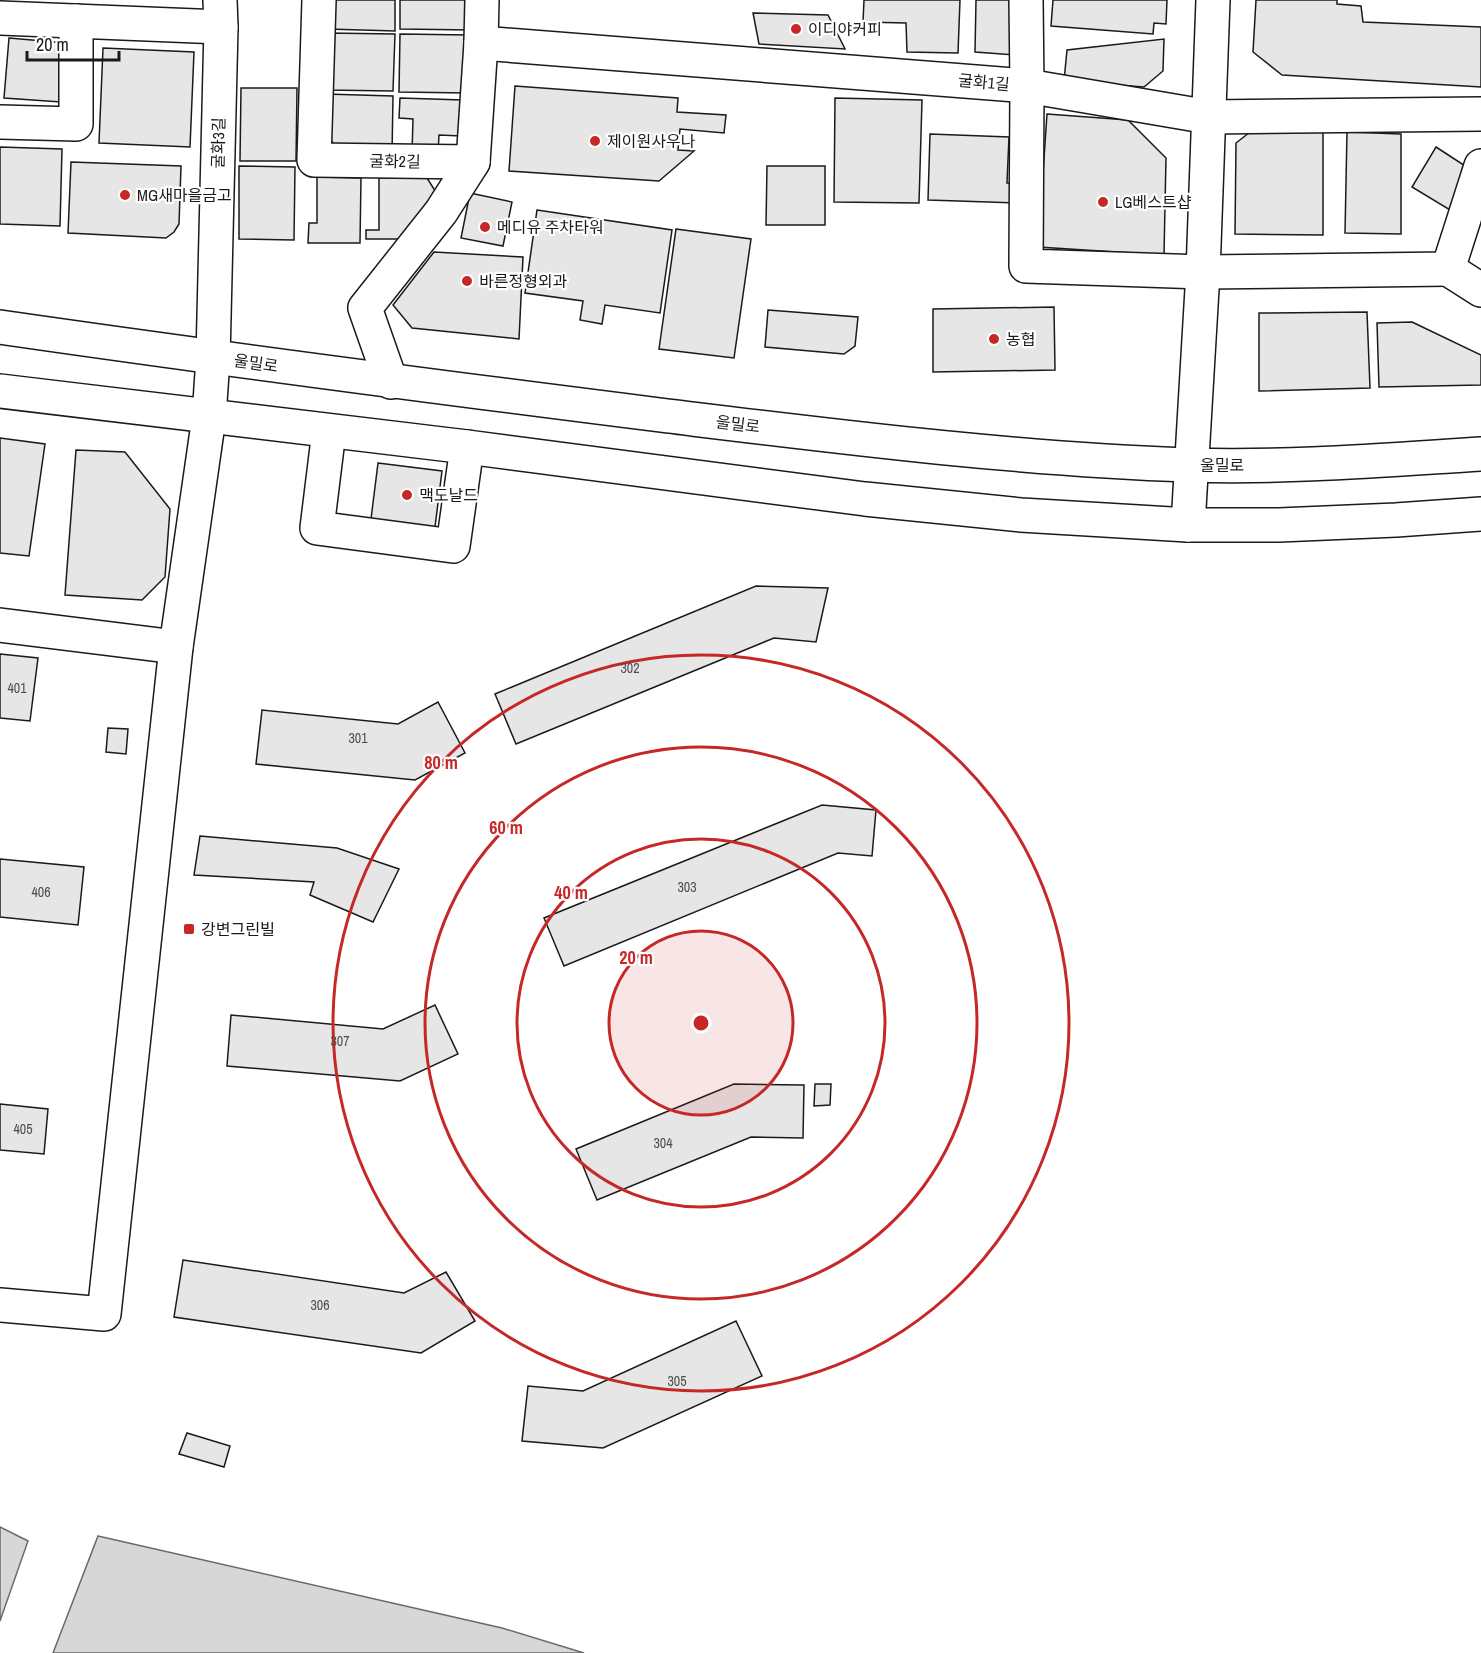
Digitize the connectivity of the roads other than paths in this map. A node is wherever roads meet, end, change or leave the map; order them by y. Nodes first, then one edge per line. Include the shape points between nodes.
1 (319, 0) edge
2 (482, 0) edge
3 (1026, 0) edge
4 (1214, 0) edge
5 (221, 14) edge
6 (0, 18) edge
7 (76, 21) junction
8 (481, 43) junction
9 (1027, 86) junction
10 (1481, 114) edge
11 (1209, 117) junction
12 (0, 122) edge
13 (473, 162) junction
14 (1481, 166) edge
15 (1448, 269) junction
16 (1203, 272) junction
17 (1481, 290) edge
18 (0, 327) edge
19 (213, 358) junction
20 (391, 382) junction
21 (0, 391) edge
22 (209, 417) junction
23 (329, 431) junction
24 (466, 447) junction
25 (1481, 454) edge
26 (1192, 465) junction
27 (1481, 514) edge
28 (1188, 525) junction
29 (0, 625) edge
30 (176, 647) junction
31 (0, 1305) edge

1 - 13 street, 굴화2길 via 314,160
2 - 8 street
3 - 9 street
4 - 11 street
5 - 7 street
5 - 19 street, 굴화3길
6 - 7 street
7 - 12 street via 76,124
8 - 9 street, 굴화1길
8 - 13 street
9 - 11 street, 굴화1길
9 - 16 street via 1026,266
10 - 11 street, 굴화1길
11 - 16 street
13 - 20 street via 441,213 365,308
14 - 15 street
15 - 16 street
15 - 17 street
16 - 26 street
18 - 19 street, 울밀로
19 - 20 street, 울밀로
19 - 22 street, 굴화3길
20 - 26 street, 울밀로 via 968,451
21 - 22 street
22 - 23 street
22 - 30 street, 굴화3길
23 - 24 street
23 - 24 street via 316,528 453,546
24 - 28 street via 865,499 1021,515
25 - 26 street, 울밀로 via 1278,466
26 - 28 street
27 - 28 street via 1279,525
29 - 30 street
30 - 31 street, 굴화3길 via 104,1314

